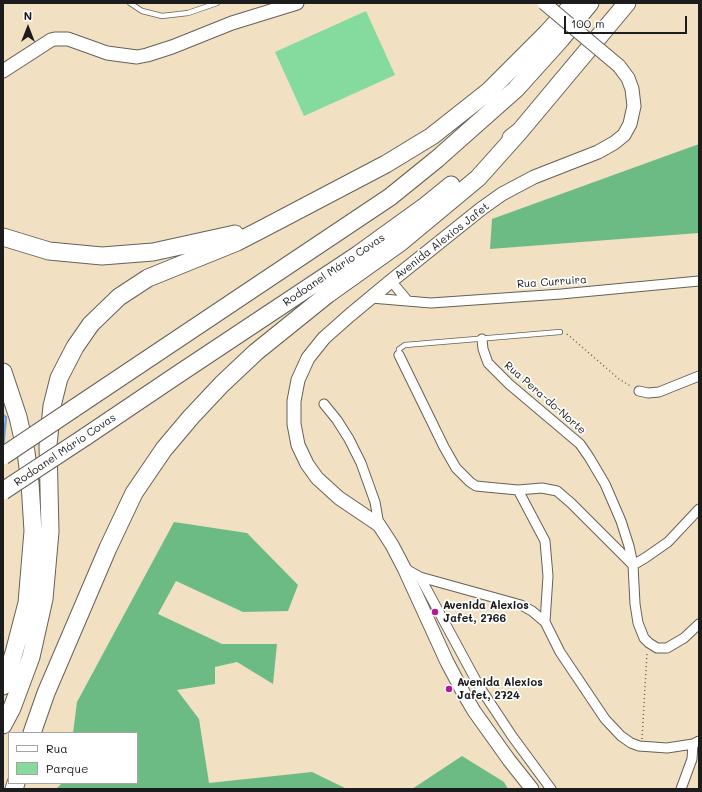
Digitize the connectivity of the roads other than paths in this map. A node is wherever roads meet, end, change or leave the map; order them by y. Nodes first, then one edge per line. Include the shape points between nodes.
1 (130, 3) edge
2 (217, 3) edge
3 (297, 3) edge
4 (544, 3) edge
5 (574, 3) edge
6 (590, 3) edge
7 (627, 3) edge
8 (3, 71) edge
9 (520, 131) junction
10 (266, 227) junction
11 (3, 237) edge
12 (391, 281) junction
13 (699, 281) edge
14 (371, 298) junction
15 (407, 300) junction
16 (560, 332) road end
17 (482, 339) junction
18 (399, 355) joint
19 (3, 372) edge
20 (699, 376) edge
21 (639, 390) road end
22 (324, 404) dead end
23 (3, 456) edge
24 (518, 490) junction
25 (3, 491) edge
26 (699, 509) edge
27 (378, 525) junction
28 (633, 565) junction
29 (404, 568) junction
30 (420, 577) junction
31 (545, 622) junction
32 (699, 624) edge
33 (3, 686) edge
34 (3, 725) edge
35 (32, 732) edge
36 (696, 742) edge
37 (532, 789) edge
38 (552, 789) edge
39 (681, 789) edge

1 - 2 lane via 142,11 162,16 188,13
3 - 8 main road via 137,57 107,53 68,39 55,39
4 - 12 main road, Avenida Alexios Jafet, bridge via 618,66 628,78 634,106 630,124 624,135 598,152 534,177 502,194
5 - 10 highway via 489,90 432,136 386,164
6 - 23 highway, bridge via 516,89 390,197
7 - 9 highway, Rodoanel Mário Covas
9 - 25 highway, Rodoanel Mário Covas, bridge via 424,207 359,254
9 - 35 highway via 478,178 401,242 328,294 256,352 222,384 164,449 134,494 112,541 46,693
10 - 11 highway via 153,252 102,256 49,251
10 - 34 highway via 237,242 148,278 119,297 91,324 59,378 52,406 48,445 50,532 44,599 31,657
12 - 14 main road, Avenida Alexios Jafet
12 - 15 street
13 - 15 street, Rua Curruira via 443,302
14 - 15 street, Rua Curruira
14 - 27 main road, Avenida Alexios Jafet via 324,338 308,358 298,380 294,401 294,424 298,445 316,478 339,498
16 - 17 lane
17 - 18 lane via 405,345 399,349
17 - 28 street, Rua Pera-do-Norte via 488,363 580,444 605,484 621,521
18 - 24 street via 444,447 461,473 476,486
19 - 33 highway via 26,452 32,531 27,603
20 - 21 street via 659,392 648,393
22 - 27 street, Avenida Alexios Jafet via 349,439 361,464 375,502
24 - 28 street via 542,488 561,494
24 - 31 street via 545,541 548,576
26 - 28 street via 668,542
27 - 29 main road, Avenida Alexios Jafet
28 - 32 street, Rua Pera-do-Norte via 638,623 649,643 657,648 667,648 684,638
29 - 30 street
29 - 37 main road, Avenida Alexios Jafet via 464,694
30 - 31 street via 521,605
30 - 38 street via 469,670 512,736
31 - 36 street via 560,652 605,720 621,736 631,743 642,746 667,748
36 - 39 street

